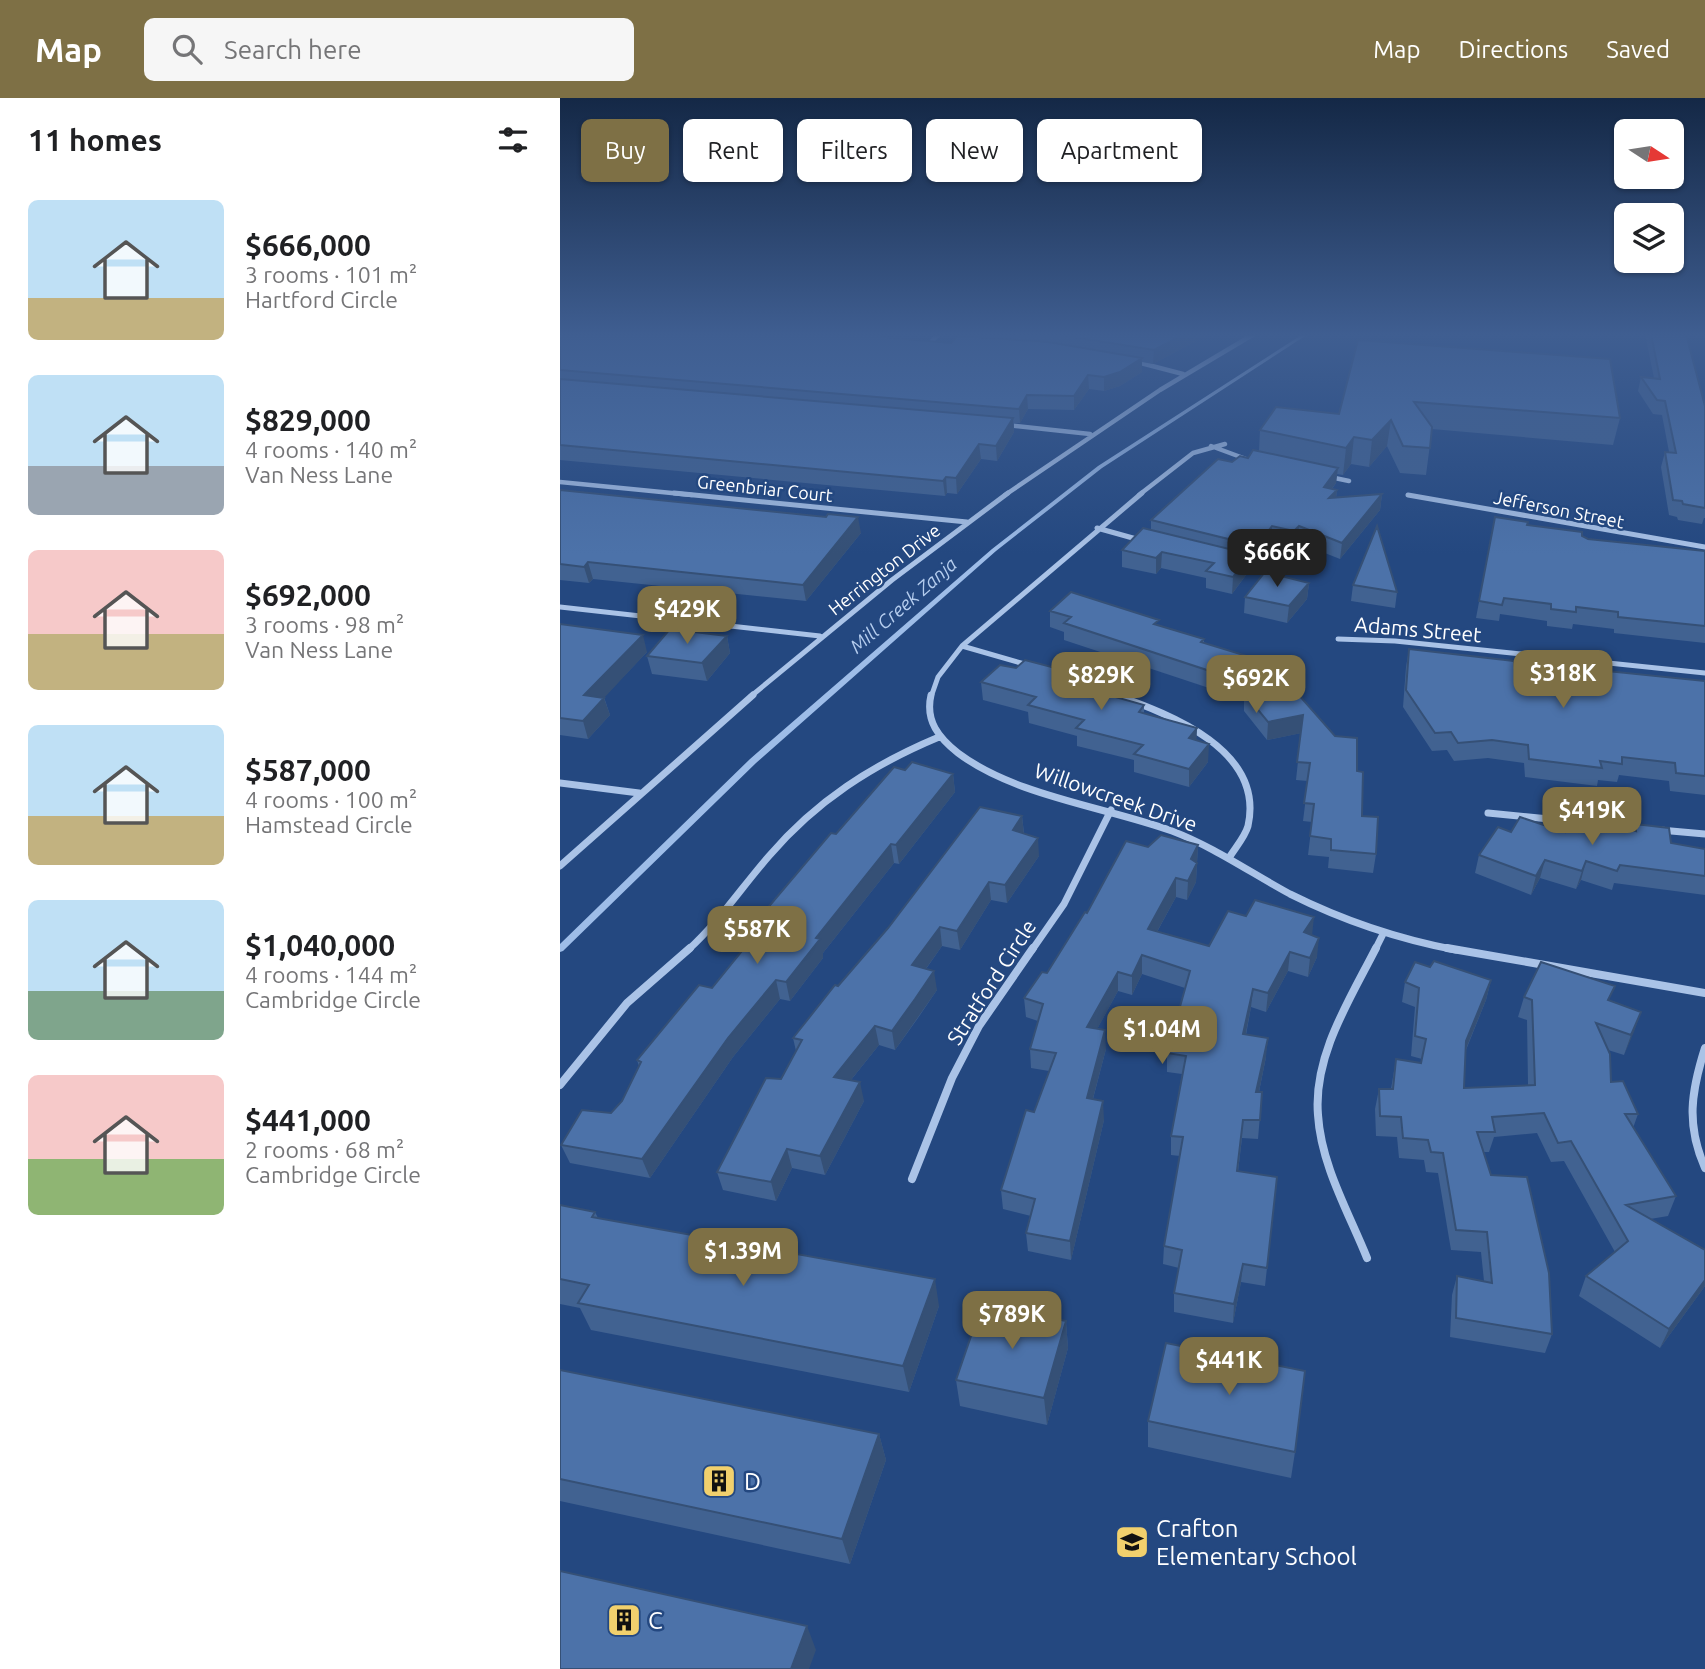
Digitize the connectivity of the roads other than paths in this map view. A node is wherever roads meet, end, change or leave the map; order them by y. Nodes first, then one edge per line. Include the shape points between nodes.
1 (1131, 407) edge
2 (1005, 425) edge
3 (1090, 434) junction
4 (1225, 444) dead end
5 (1210, 446) junction
6 (1257, 461) edge
7 (1323, 475) edge
8 (1349, 481) dead end
9 (560, 482) edge
10 (1408, 495) dead end
11 (968, 522) junction
12 (1097, 528) junction
13 (1152, 543) edge
14 (1705, 547) edge
15 (1228, 559) edge
16 (1280, 580) edge
17 (560, 607) edge
18 (820, 636) junction
19 (1338, 639) dead end
20 (962, 646) junction
21 (1042, 669) edge
22 (1705, 673) edge
23 (1078, 681) edge
24 (939, 737) junction
25 (560, 783) edge
26 (639, 793) junction
27 (1111, 810) junction
28 (1488, 813) dead end
29 (1583, 822) edge
30 (1596, 824) edge
31 (1705, 834) edge
32 (1229, 858) junction
33 (560, 866) edge
34 (1384, 932) junction
35 (1705, 993) edge
36 (1705, 1048) edge
37 (560, 1086) edge
38 (1705, 1168) edge
39 (912, 1179) dead end
40 (1367, 1258) dead end

1 - 3 street, Herrington Drive
2 - 3 street
3 - 11 street, Herrington Drive
4 - 5 street
5 - 6 street
5 - 12 street via 1193,453
7 - 8 street
9 - 11 street, Greenbriar Court
10 - 14 street, Jefferson Street
11 - 18 street, Herrington Drive
12 - 13 street
12 - 20 street
15 - 16 street
17 - 18 street
18 - 26 street, Herrington Drive
19 - 22 street, Adams Street
20 - 21 street
20 - 24 street via 932,687 930,711
23 - 32 street via 1185,722 1214,740 1243,782 1250,807 1247,827
24 - 27 street, Willowcreek Drive via 990,773
24 - 37 street via 889,757 841,785 807,815 767,858 732,906 628,1002
25 - 26 street
26 - 33 street, Herrington Drive
27 - 32 street, Willowcreek Drive via 1176,832
27 - 39 street, Stratford Circle via 1064,904 979,1026 952,1078
28 - 29 street
30 - 31 street
32 - 34 street, Willowcreek Drive via 1304,900
34 - 35 street, Willowcreek Drive via 1455,950
34 - 40 street via 1328,1048 1317,1102 1325,1153
36 - 38 street via 1689,1098 1693,1145

